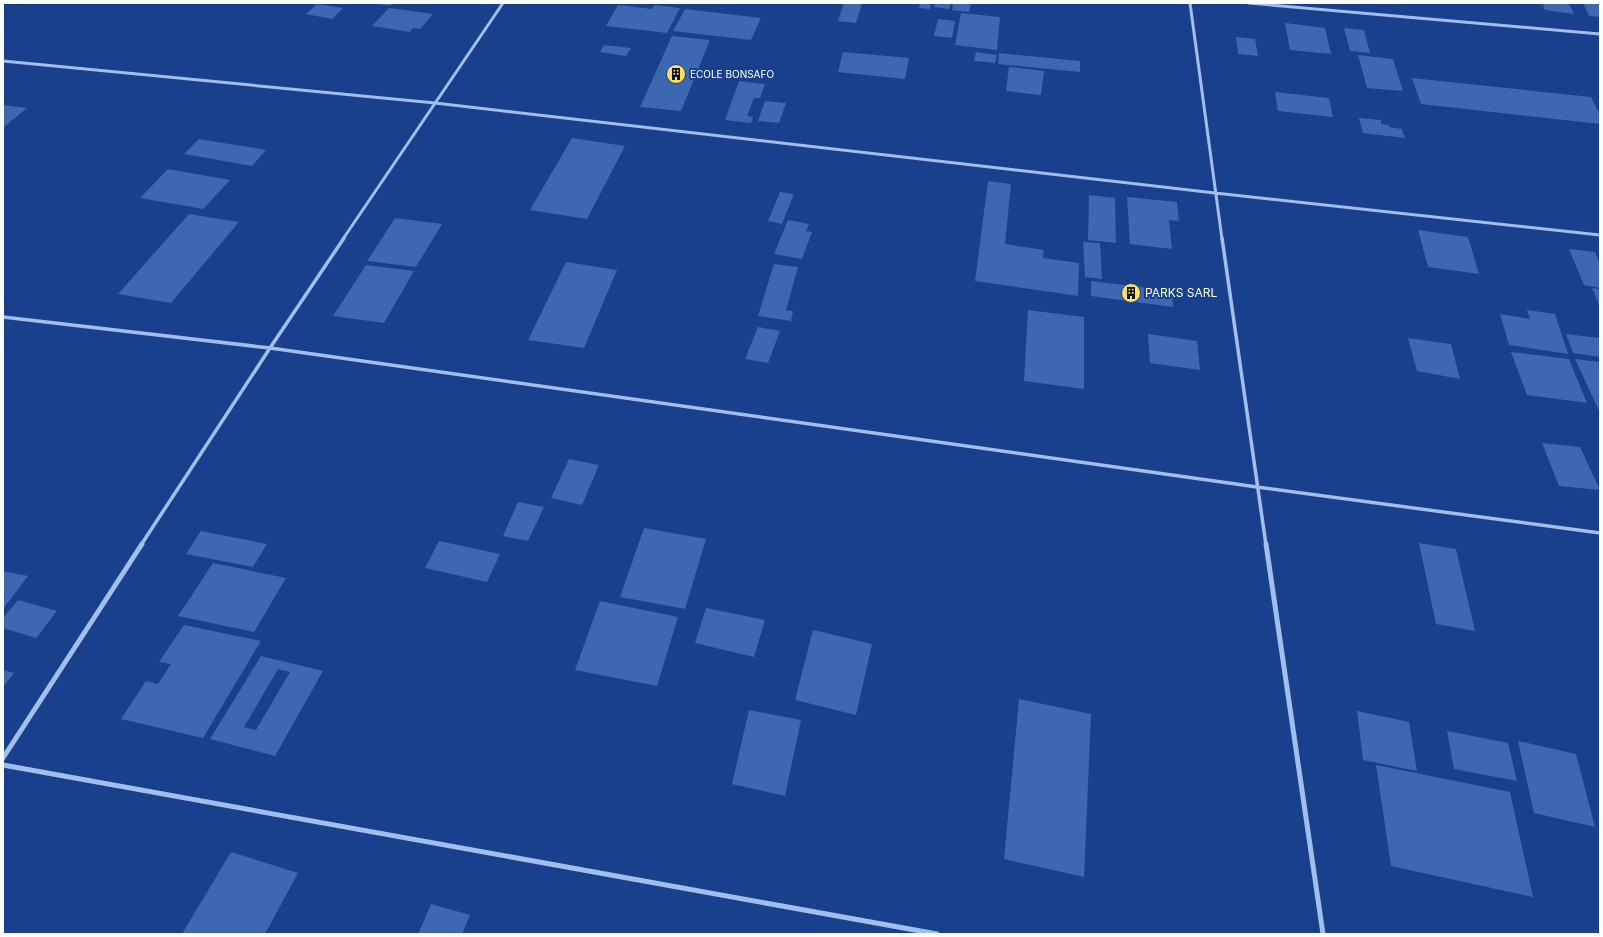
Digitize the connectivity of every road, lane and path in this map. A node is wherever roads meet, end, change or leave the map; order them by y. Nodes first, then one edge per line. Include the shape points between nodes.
1 (503, 3) edge
2 (1190, 3) edge
3 (1248, 3) edge
4 (1600, 34) edge
5 (3, 61) edge
6 (435, 103) junction
7 (1215, 193) junction
8 (1600, 234) edge
9 (3, 317) edge
10 (270, 348) junction
11 (1257, 487) junction
12 (1600, 532) edge
13 (3, 758) edge
14 (3, 765) edge
15 (937, 934) edge
16 (1323, 934) edge

1 - 6 street
2 - 7 street
3 - 4 street
5 - 6 street
6 - 7 street
6 - 10 street
7 - 8 street
7 - 11 street
9 - 10 street
10 - 11 street
10 - 13 street
11 - 12 street
11 - 16 street
14 - 15 street

